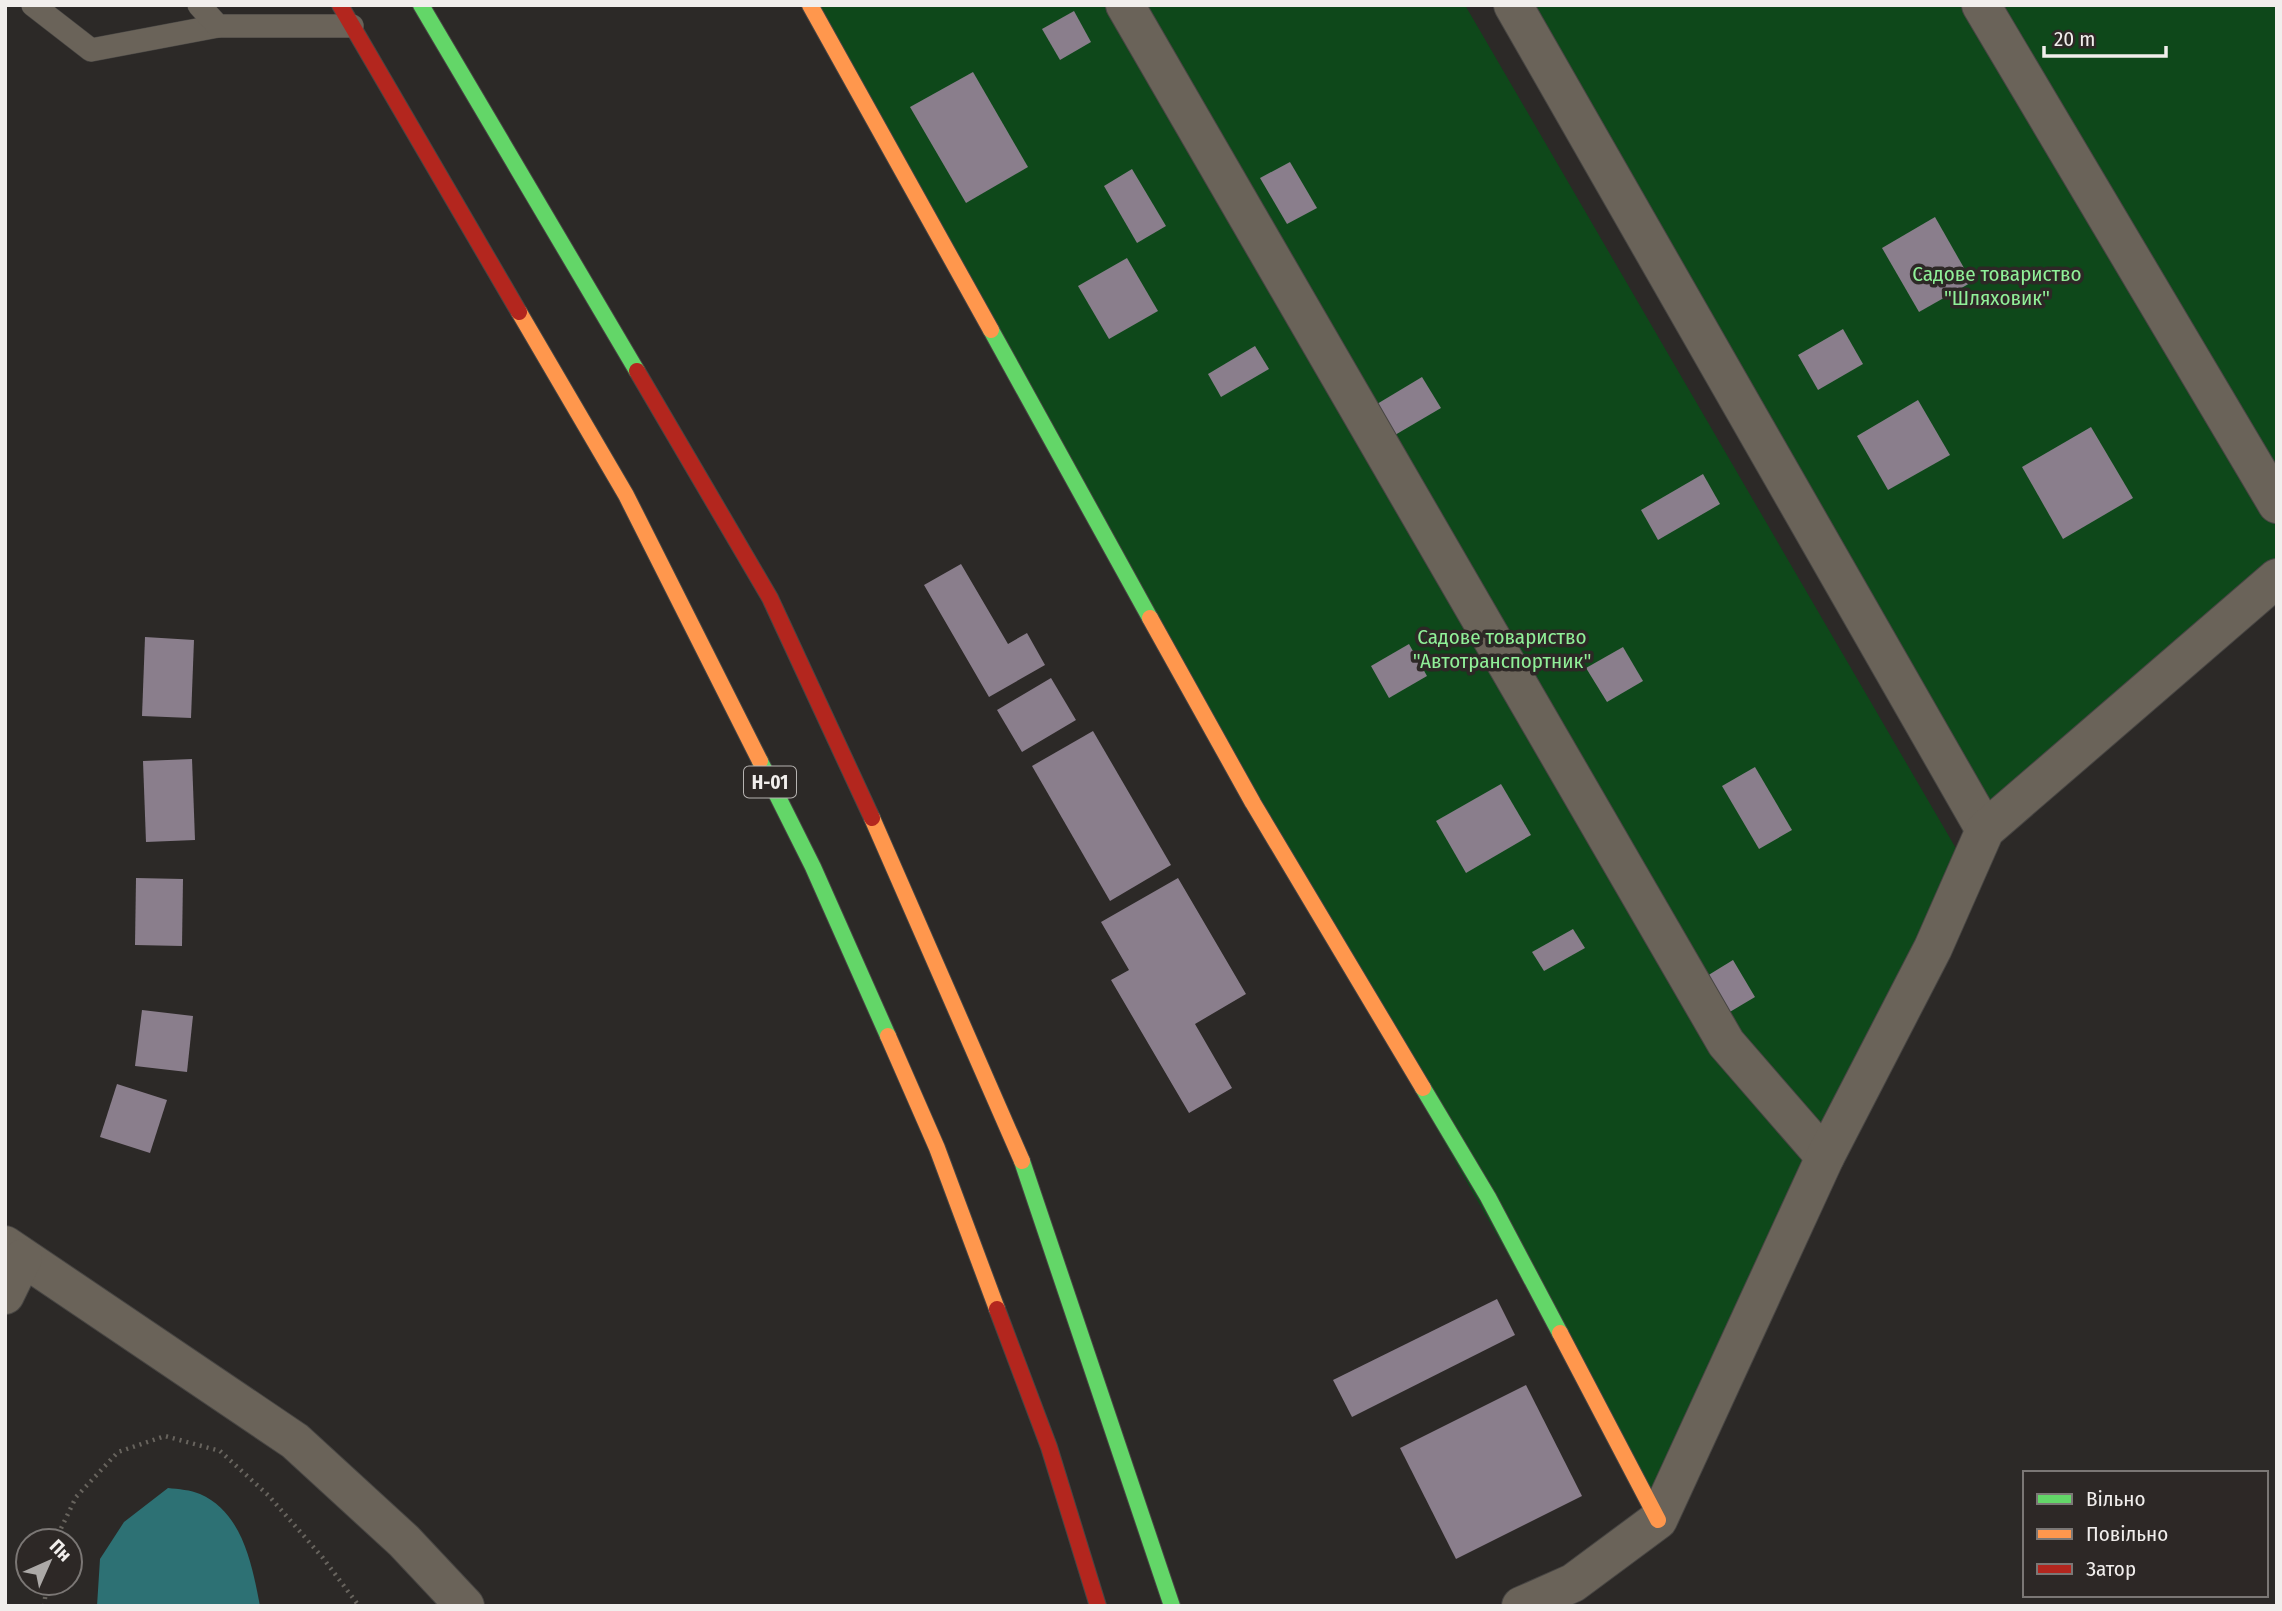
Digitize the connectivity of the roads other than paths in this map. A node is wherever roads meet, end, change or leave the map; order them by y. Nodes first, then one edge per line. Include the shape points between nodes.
1 (33, 5) edge
2 (199, 5) edge
3 (340, 5) edge
4 (421, 5) edge
5 (810, 5) edge
6 (1125, 5) edge
7 (1513, 5) edge
8 (1981, 5) edge
9 (218, 26) junction
10 (352, 26) junction
11 (2277, 504) edge
12 (2277, 578) edge
13 (1985, 830) junction
14 (1825, 1157) junction
15 (14, 1252) edge
16 (5, 1295) edge
17 (1658, 1520) junction
18 (465, 1606) edge
19 (1098, 1606) edge
20 (1172, 1606) edge
21 (1521, 1606) edge

1 - 9 lane via 91,50
2 - 9 lane
3 - 10 main road, Н-01
4 - 20 main road via 770,598 901,881 1024,1164
5 - 17 main road via 1252,803 1488,1197
6 - 14 street via 1726,1042
7 - 13 street
8 - 11 street
9 - 10 lane
10 - 19 main road, Н-01 via 626,495 813,867 937,1148 1049,1447
12 - 13 street
13 - 14 street via 1933,948
14 - 17 street
15 - 16 street
15 - 18 street via 295,1441 404,1541
17 - 21 street via 1573,1583

